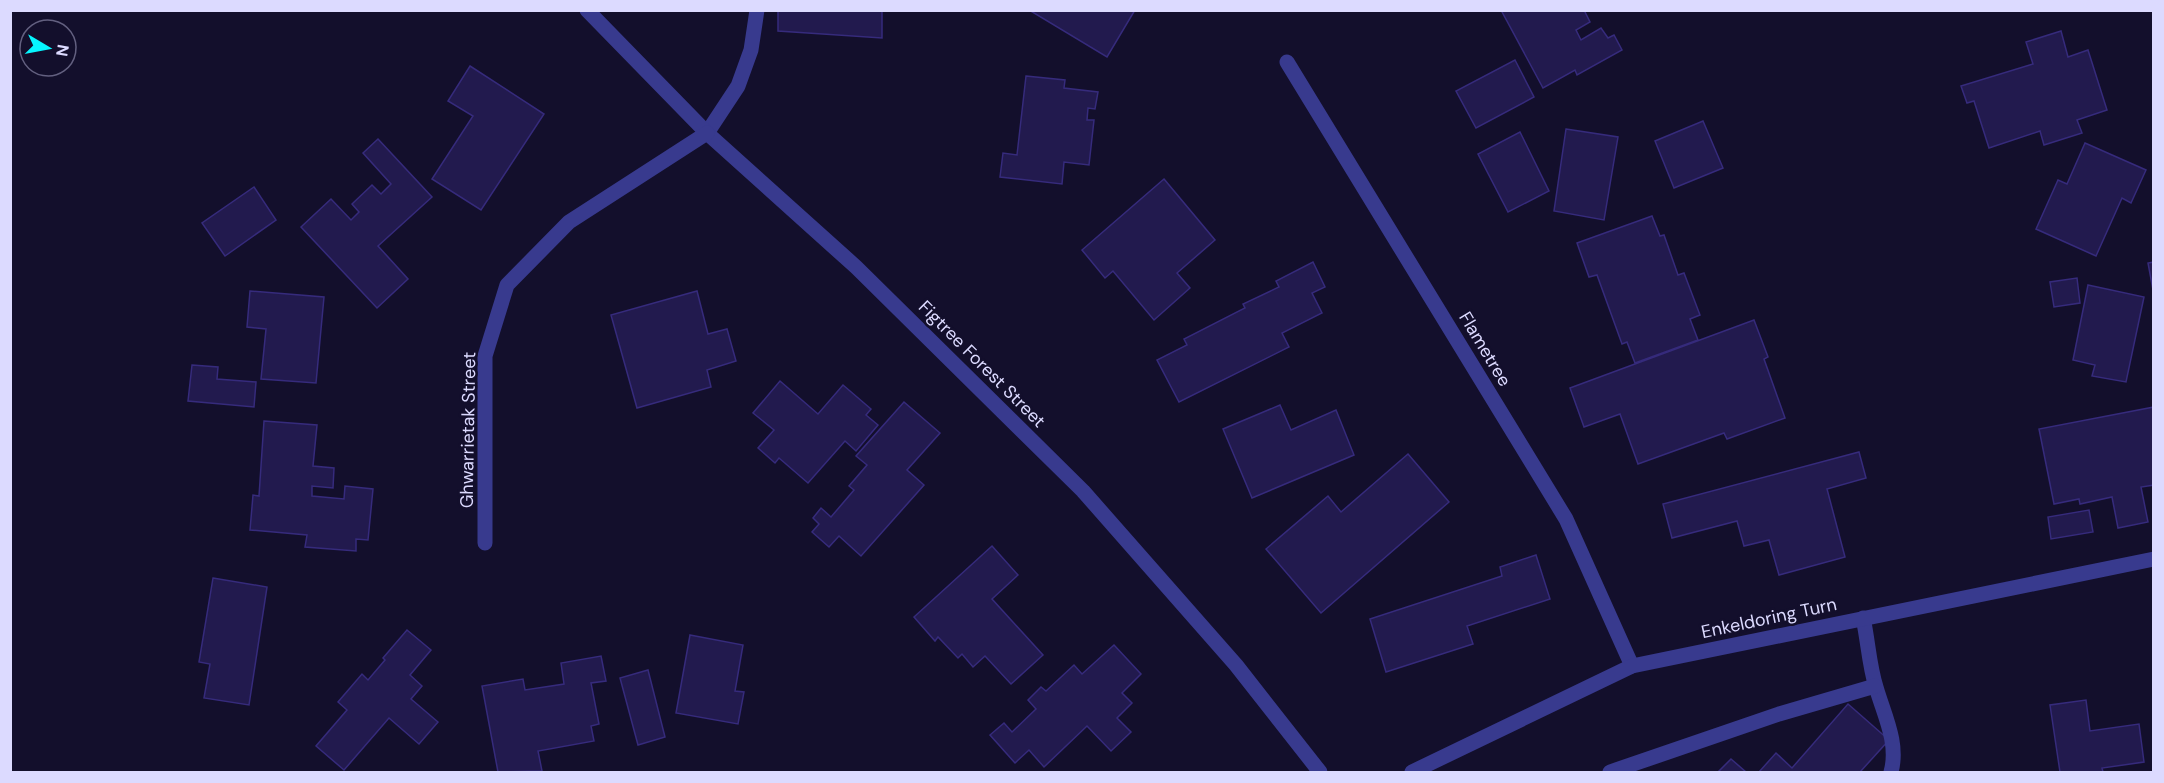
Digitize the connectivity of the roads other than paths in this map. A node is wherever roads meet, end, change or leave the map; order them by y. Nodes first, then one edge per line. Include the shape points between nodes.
1 (587, 10) edge
2 (757, 10) edge
3 (1287, 62) dead end
4 (707, 133) junction
5 (485, 543) dead end
6 (2154, 559) edge
7 (1863, 618) junction
8 (1632, 666) junction
9 (1875, 686) junction
10 (1320, 772) edge
11 (1412, 772) edge
12 (1610, 772) edge
13 (1891, 772) edge

1 - 4 street, Figtree Forest Street
2 - 4 street via 751,50 738,86
3 - 8 street, Flametree via 1566,519
4 - 5 street, Ghwarrietak Street via 569,222 507,285 485,357
4 - 10 street, Figtree Forest Street via 856,267 1083,491 1236,665
6 - 7 street, Enkeldoring Turn
7 - 8 street, Enkeldoring Turn
7 - 9 street
8 - 11 street, Enkeldoring Turn
9 - 12 street via 1779,714
9 - 13 street via 1890,731 1894,759

